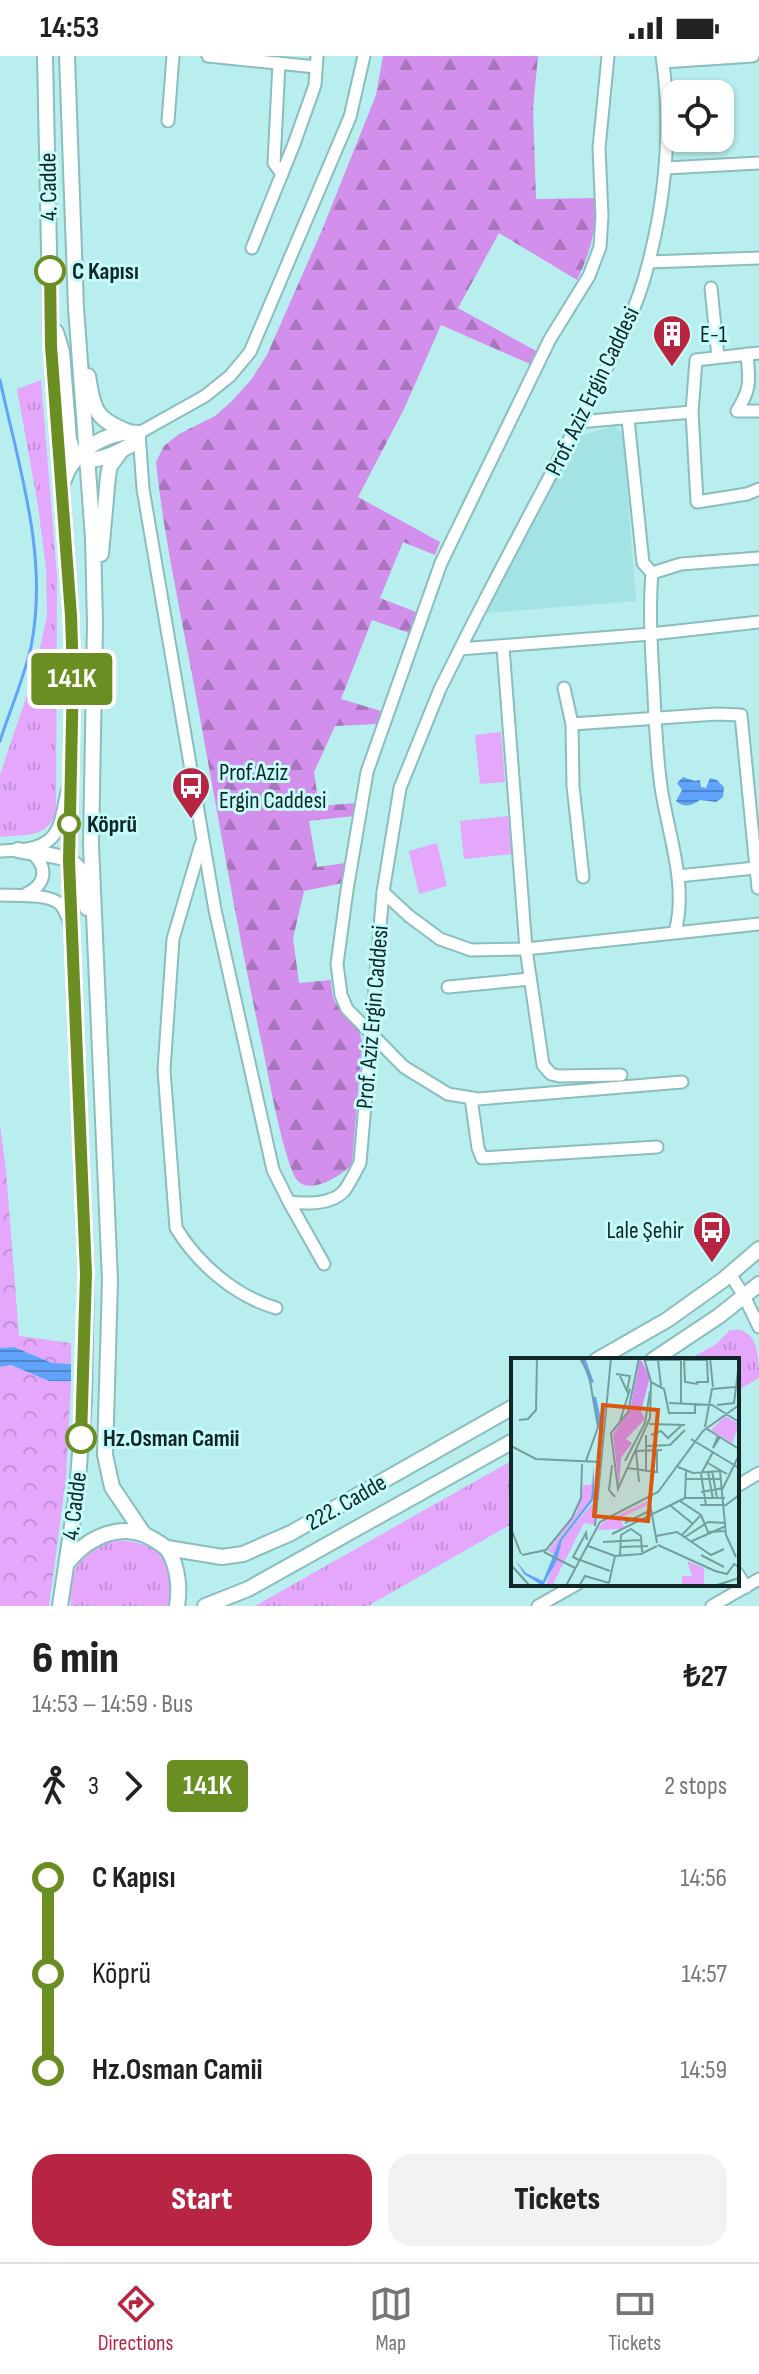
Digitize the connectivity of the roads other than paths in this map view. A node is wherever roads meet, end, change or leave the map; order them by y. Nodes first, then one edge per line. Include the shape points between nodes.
1 (45, 56) edge
2 (67, 56) edge
3 (173, 56) edge
4 (208, 56) edge
5 (364, 56) edge
6 (608, 56) edge
7 (753, 56) edge
8 (662, 59) edge
9 (317, 61) edge
10 (279, 63) junction
11 (168, 121) dead end
12 (759, 163) edge
13 (666, 168) junction
14 (282, 174) junction
15 (252, 248) dead end
16 (759, 258) edge
17 (649, 262) junction
18 (711, 288) dead end
19 (51, 322) junction
20 (77, 328) junction
21 (753, 353) edge
22 (718, 357) junction
23 (754, 384) edge
24 (759, 411) edge
25 (692, 412) junction
26 (628, 419) junction
27 (578, 422) junction
28 (134, 432) junction
29 (121, 451) junction
30 (83, 454) junction
31 (62, 488) junction
32 (759, 489) edge
33 (759, 558) edge
34 (652, 573) junction
35 (94, 610) junction
36 (759, 622) edge
37 (651, 634) junction
38 (503, 647) junction
39 (460, 649) junction
40 (564, 688) dead end
41 (655, 718) junction
42 (572, 724) junction
43 (70, 785) junction
44 (754, 805) edge
45 (202, 839) junction
46 (18, 850) junction
47 (0, 851) edge
48 (33, 854) junction
49 (69, 861) junction
50 (755, 868) junction
51 (678, 876) junction
52 (583, 877) dead end
53 (758, 888) edge
54 (383, 892) junction
55 (0, 895) edge
56 (22, 896) junction
57 (759, 924) edge
58 (675, 932) junction
59 (72, 935) junction
60 (95, 947) junction
61 (526, 949) junction
62 (530, 979) junction
63 (448, 987) dead end
64 (372, 1032) junction
65 (621, 1075) dead end
66 (682, 1082) dead end
67 (471, 1098) junction
68 (657, 1147) dead end
69 (289, 1202) junction
70 (759, 1249) edge
71 (324, 1264) dead end
72 (730, 1274) junction
73 (759, 1284) edge
74 (744, 1296) junction
75 (276, 1308) dead end
76 (759, 1327) edge
77 (600, 1358) edge
78 (656, 1358) edge
79 (511, 1408) edge
80 (511, 1442) edge
81 (759, 1473) edge
82 (739, 1485) edge
83 (143, 1533) junction
84 (167, 1548) junction
85 (67, 1565) junction
86 (739, 1576) edge
87 (759, 1579) edge
88 (573, 1586) edge
89 (746, 1587) junction
90 (62, 1602) edge
91 (177, 1606) edge
92 (205, 1606) edge
93 (538, 1606) edge
94 (712, 1606) edge

1 - 19 main road, 4. Cadde
2 - 20 main road, 4. Cadde
3 - 11 street
4 - 10 street
5 - 28 street via 350,117 250,352 205,396
6 - 64 street via 599,148 600,247 441,563 367,772 337,964 347,1009
7 - 8 street
8 - 13 street, Prof. Aziz Ergin Caddesi
9 - 10 street
9 - 14 street via 315,85
10 - 14 street via 274,163
12 - 13 street
13 - 17 street, Prof. Aziz Ergin Caddesi
14 - 15 street
16 - 17 street
17 - 27 street, Prof. Aziz Ergin Caddesi via 612,357
18 - 22 street
19 - 30 main road via 62,352 69,440 74,452
19 - 31 main road, 4. Cadde
20 - 28 main road via 96,409 110,424
20 - 30 main road, 4. Cadde
21 - 22 street
21 - 23 street
22 - 25 street via 696,360
23 - 24 street via 737,411
25 - 26 street
25 - 32 street via 697,502
26 - 27 street
26 - 34 street via 643,563
27 - 39 street, Prof. Aziz Ergin Caddesi
28 - 29 main road via 135,443
28 - 30 main road
28 - 45 street
29 - 30 main road via 98,459
29 - 35 main road via 108,476
30 - 31 main road via 68,468
30 - 35 main road, 4. Cadde via 93,538
31 - 43 main road, 4. Cadde via 73,675
33 - 34 street via 681,564
34 - 37 street
35 - 60 main road, 4. Cadde
36 - 37 street
37 - 38 street
37 - 41 street
38 - 39 street
38 - 61 street
39 - 54 street, Prof. Aziz Ergin Caddesi via 400,788
40 - 42 street
41 - 42 street
41 - 44 street via 741,715
41 - 51 street via 661,787
42 - 52 street
43 - 46 street via 50,840
43 - 49 main road, 4. Cadde
44 - 50 street
45 - 69 street via 273,1170
45 - 75 street via 173,939 164,1070 176,1228 200,1261 254,1302
46 - 47 street
46 - 48 main road
48 - 49 main road
48 - 56 street via 42,864 43,878
49 - 59 main road, 4. Cadde
49 - 60 main road via 82,875
50 - 51 street
50 - 53 street
51 - 58 street
54 - 61 street via 440,939 471,950
54 - 64 street, Prof. Aziz Ergin Caddesi
55 - 56 street
56 - 59 street via 61,905
57 - 58 street
58 - 61 street
59 - 85 main road, 4. Cadde via 86,1274 84,1400
60 - 83 main road, 4. Cadde via 110,1280 105,1455 112,1487
61 - 62 street
62 - 63 street
62 - 65 street via 546,1070 559,1076
64 - 67 street via 404,1067 448,1094
64 - 69 street, Prof. Aziz Ergin Caddesi via 360,1163 343,1193 322,1202
66 - 67 street
67 - 68 street via 482,1158
69 - 71 street
70 - 72 main road
72 - 74 street
72 - 77 main road via 667,1320
73 - 74 main road
74 - 76 street
74 - 78 main road
79 - 84 main road, 222. Cadde via 291,1533 243,1554 222,1557
80 - 92 main road, 222. Cadde via 248,1589
81 - 82 street
83 - 84 main road
83 - 85 main road via 114,1531 95,1537
84 - 91 main road via 176,1571
85 - 90 main road, 4. Cadde
86 - 89 street
87 - 89 street
88 - 93 street
89 - 94 street

